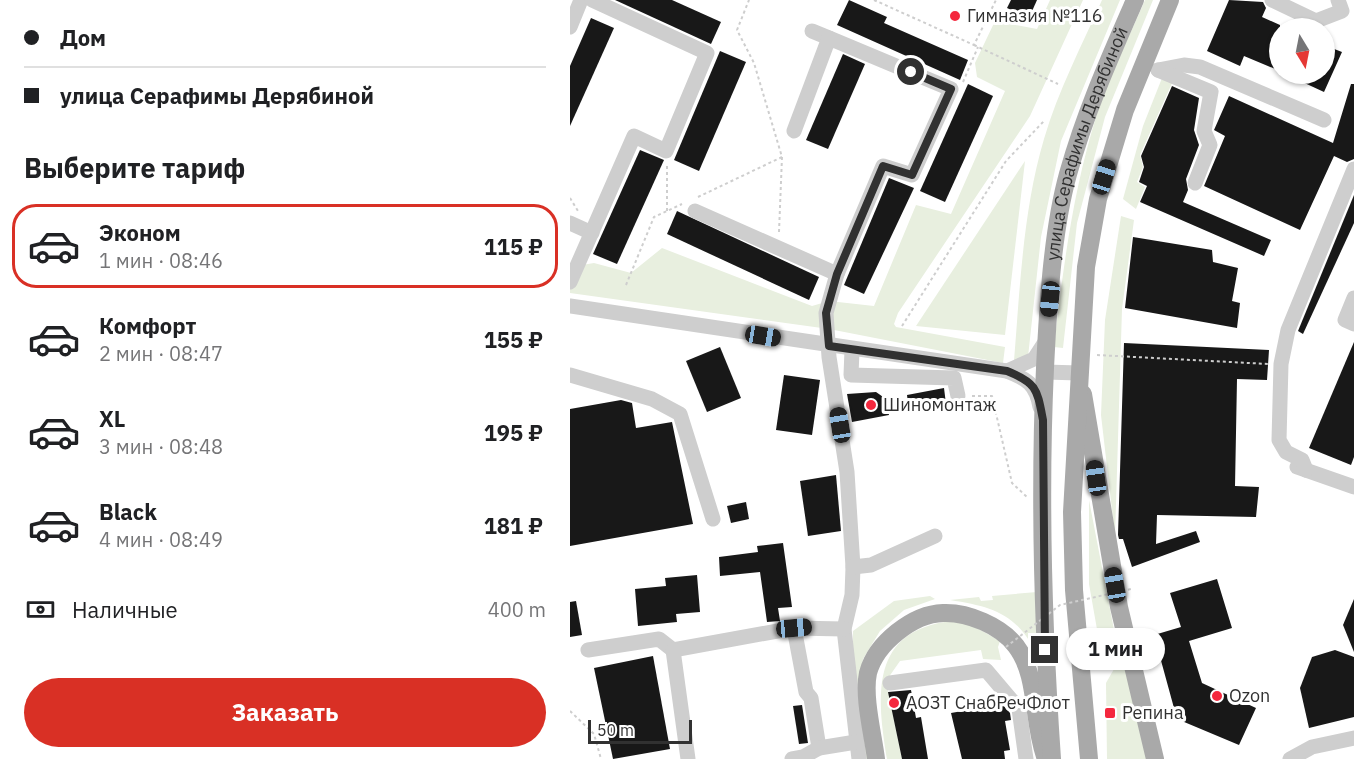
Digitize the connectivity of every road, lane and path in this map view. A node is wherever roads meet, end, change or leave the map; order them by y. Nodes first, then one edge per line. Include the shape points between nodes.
1 (581, 0) edge
2 (591, 0) edge
3 (749, 0) edge
4 (874, 0) edge
5 (996, 0) edge
6 (1135, 0) edge
7 (1170, 0) edge
8 (1272, 0) edge
9 (1338, 0) edge
10 (570, 27) edge
11 (812, 31) dead end
12 (829, 38) junction
13 (976, 46) junction
14 (1151, 67) junction
15 (1058, 84) dead end
16 (951, 89) junction
17 (1324, 120) dead end
18 (1044, 121) dead end
19 (794, 132) dead end
20 (666, 152) junction
21 (782, 157) junction
22 (1354, 169) edge
23 (1195, 183) dead end
24 (667, 211) junction
25 (695, 211) dead end
26 (570, 223) edge
27 (592, 233) junction
28 (779, 248) junction
29 (837, 274) junction
30 (570, 282) edge
31 (626, 285) dead end
32 (1354, 298) edge
33 (570, 306) edge
34 (1354, 324) edge
35 (902, 326) dead end
36 (1047, 338) junction
37 (829, 346) junction
38 (852, 350) junction
39 (1094, 355) dead end
40 (1281, 364) junction
41 (1007, 371) junction
42 (1045, 372) junction
43 (570, 375) edge
44 (1079, 376) junction
45 (958, 396) joint
46 (1043, 420) junction
47 (1291, 465) dead end
48 (1306, 470) junction
49 (1354, 487) edge
50 (1027, 497) dead end
51 (713, 519) dead end
52 (935, 536) dead end
53 (853, 567) junction
54 (1131, 589) dead end
55 (794, 628) junction
56 (844, 629) junction
57 (1006, 647) dead end
58 (588, 650) dead end
59 (674, 650) junction
60 (890, 683) dead end
61 (570, 711) edge
62 (1354, 738) edge
63 (856, 742) junction
64 (819, 748) junction
65 (1313, 753) edge
66 (601, 759) edge
67 (688, 759) edge
68 (792, 759) edge
69 (858, 759) edge
70 (876, 759) edge
71 (1026, 759) edge
72 (1046, 759) edge
73 (1052, 759) edge
74 (1089, 759) edge
75 (1155, 759) edge
76 (1290, 759) edge

1 - 10 street
2 - 20 street via 707,53
3 - 21 path via 736,30 754,63
4 - 13 path
5 - 13 path
6 - 36 main road, улица Серафимы Дерябиной via 1091,99 1068,176
7 - 14 main road, улица Серафимы Дерябиной
8 - 9 street via 1316,21 1342,11
11 - 12 street
12 - 16 street
12 - 19 street
13 - 15 path
13 - 16 path via 960,87
14 - 17 street via 1200,67
14 - 23 street via 1211,92 1204,131 1210,145
14 - 44 main road, улица Серафимы Дерябиной via 1125,110 1098,199 1086,267
16 - 29 street via 912,175 883,166
18 - 35 path via 1006,161
20 - 24 path
20 - 27 street via 634,136
21 - 24 path
21 - 28 path
22 - 40 street via 1288,330
24 - 31 path via 654,217
25 - 28 street
26 - 27 street
27 - 30 street
28 - 29 street
29 - 37 street via 826,313
32 - 34 street via 1345,320
33 - 37 street
36 - 41 street via 1034,359
36 - 42 main road, улица Серафимы Дерябиной
37 - 38 street
37 - 53 street via 847,472
38 - 41 street
38 - 45 street via 851,375 954,378
39 - 40 path
40 - 48 street via 1280,440 1286,452 1302,460
41 - 46 street via 1027,379 1036,389
42 - 44 street
42 - 46 main road, улица Серафимы Дерябиной
43 - 51 street via 652,399 680,414
44 - 74 main road, улица Серафимы Дерябиной via 1072,512 1074,590
44 - 75 main road via 1119,607
45 - 50 path via 992,396 1012,483
46 - 73 main road, улица Серафимы Дерябиной via 1043,628
47 - 48 street
48 - 49 street
52 - 53 street via 871,565
53 - 56 street via 852,595
54 - 57 path, bridge via 1060,605
55 - 56 street
55 - 59 street
55 - 64 street
56 - 63 street
58 - 59 street via 659,639
59 - 67 street
60 - 71 street via 986,670 1019,709
61 - 66 path via 594,735
62 - 65 street
63 - 64 street
63 - 69 street
64 - 68 street
65 - 76 street
70 - 72 main road via 868,689 873,662 905,627 943,613 988,624 1015,644 1029,671 1038,738

